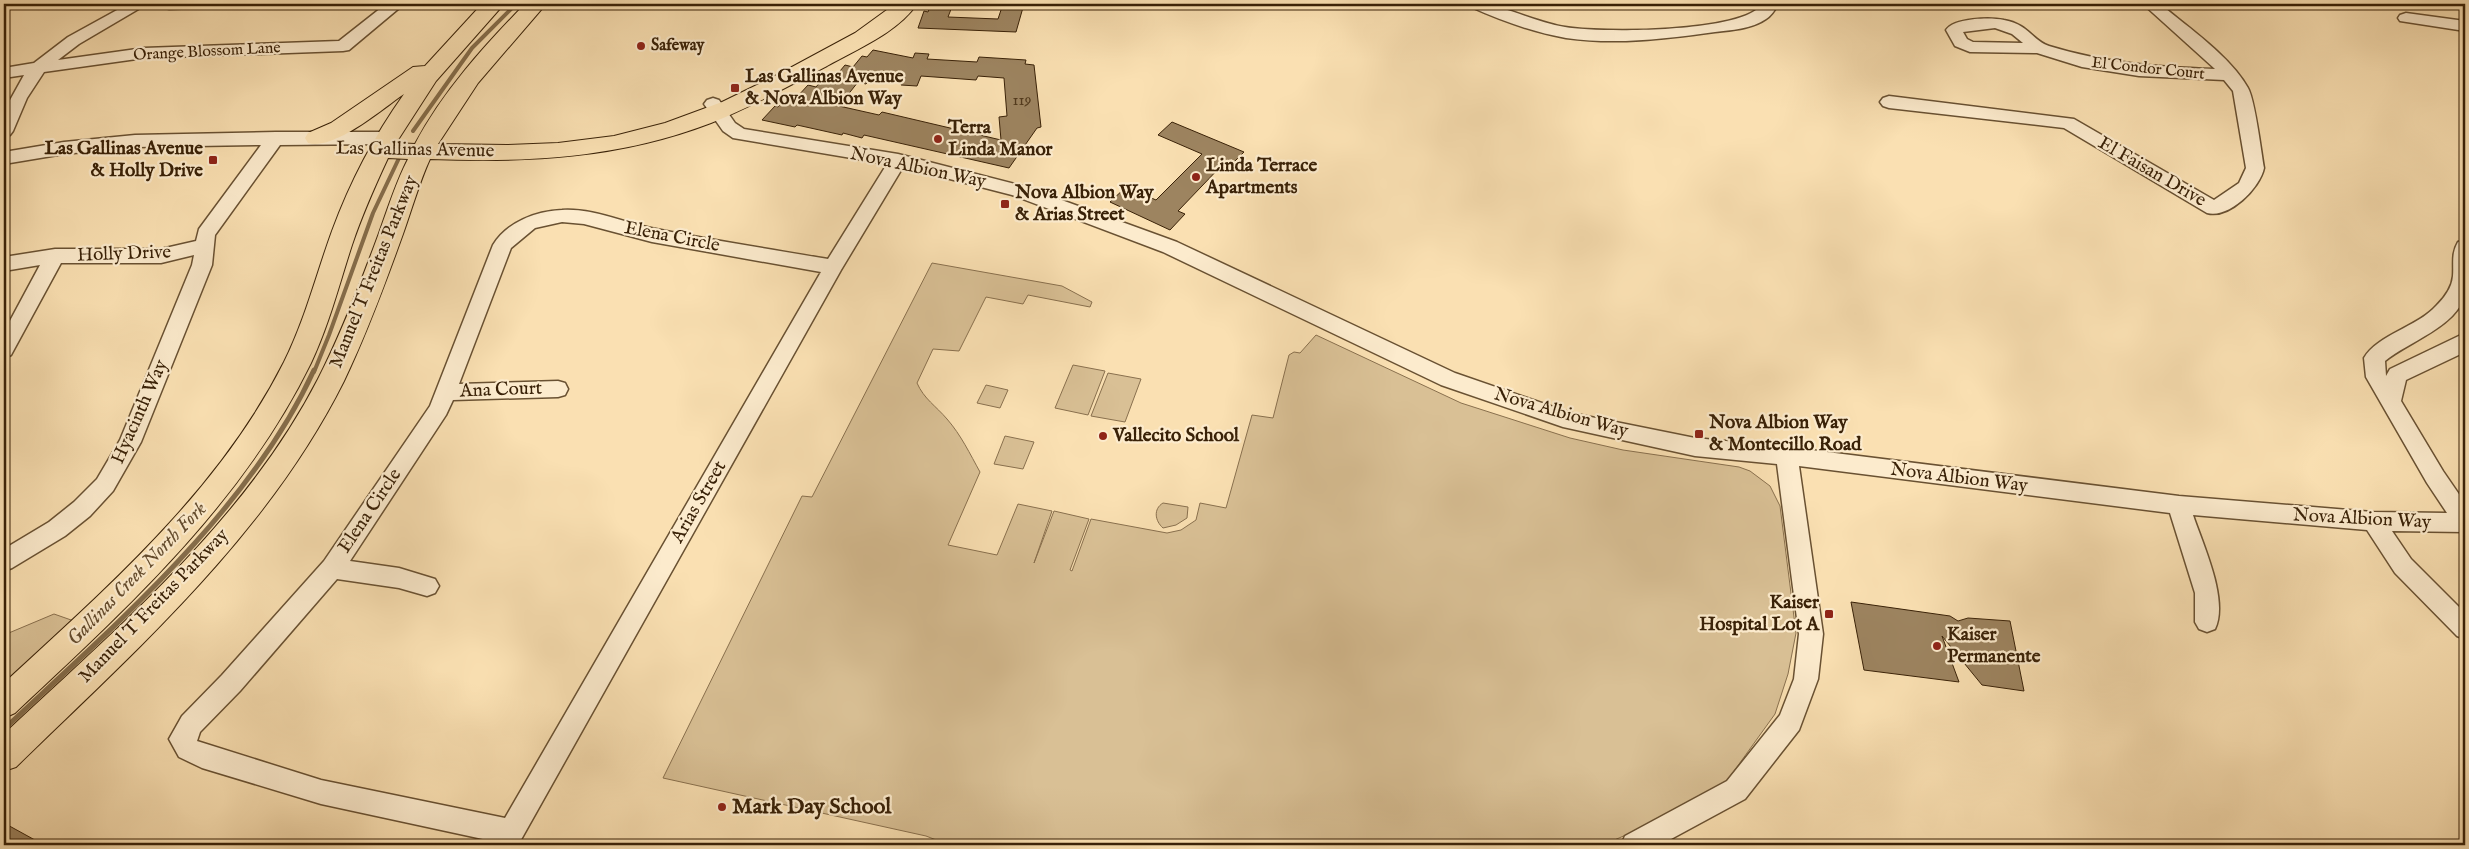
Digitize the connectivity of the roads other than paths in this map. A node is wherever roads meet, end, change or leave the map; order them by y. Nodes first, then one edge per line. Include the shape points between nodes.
1 (139, 4) edge
2 (396, 4) edge
3 (494, 4) edge
4 (536, 4) edge
5 (907, 4) edge
6 (1477, 4) edge
7 (1770, 4) edge
8 (2150, 4) edge
9 (2406, 18) dead end
10 (2465, 26) edge
11 (2038, 48) dead end
12 (442, 56) junction
13 (39, 68) junction
14 (4, 73) edge
15 (2231, 75) junction
16 (1889, 102) dead end
17 (716, 108) junction
18 (4, 131) edge
19 (316, 138) junction
20 (272, 143) junction
21 (405, 144) junction
22 (4, 158) edge
23 (898, 160) junction
24 (4, 167) edge
25 (204, 246) junction
26 (2465, 247) edge
27 (55, 256) junction
28 (4, 264) edge
29 (833, 266) junction
30 (2465, 340) edge
31 (4, 350) edge
32 (558, 389) dead end
33 (444, 392) junction
34 (2391, 401) junction
35 (1787, 456) junction
36 (2179, 505) junction
37 (2373, 521) junction
38 (2465, 522) edge
39 (4, 561) edge
40 (332, 568) junction
41 (427, 586) dead end
42 (2207, 622) dead end
43 (2465, 629) edge
44 (4, 703) edge
45 (4, 756) edge
46 (507, 838) edge
47 (1634, 845) edge

1 - 13 street via 80,37
2 - 13 street, Orange Blossom Lane via 343,46 144,53
3 - 12 main road, Manuel T Freitas Parkway
4 - 21 main road, Manuel T Freitas Parkway via 457,94
5 - 17 main road, Las Gallinas Avenue via 865,36 781,84
6 - 7 street via 1534,26 1577,35 1620,38 1660,36 1746,22 1759,16
8 - 15 street, El Faisan Drive
9 - 10 street
11 - 15 street, El Condor Court via 2082,62 2138,71
12 - 19 main road via 339,128
12 - 21 main road, Manuel T Freitas Parkway via 405,107
13 - 14 street, Orange Blossom Lane
13 - 18 street via 13,108
15 - 16 street, El Faisan Drive via 2241,90 2254,178 2245,189 2214,208 2068,123
17 - 21 main road, Las Gallinas Avenue via 700,120 647,136 519,151
17 - 23 street, Nova Albion Way via 729,127 739,134
19 - 20 street, Las Gallinas Avenue
19 - 21 street, Las Gallinas Avenue
20 - 21 street, Las Gallinas Avenue
20 - 22 street, Las Gallinas Avenue via 135,141
20 - 24 street, Las Gallinas Avenue via 78,156
20 - 25 street via 206,234
21 - 44 main road, Manuel T Freitas Parkway via 350,217 305,346 272,409 231,470 160,555
21 - 45 main road, Manuel T Freitas Parkway via 348,344 314,412 274,473 201,563
23 - 29 street, Arias Street
23 - 35 street, Nova Albion Way via 1017,190 1170,247 1448,379 1570,421 1680,445
25 - 27 street, Holly Drive via 161,256
25 - 39 street, Hyacinth Way via 202,265 130,442 105,485 57,530
26 - 34 street via 2462,252 2462,281 2450,302 2430,326 2386,347 2374,358 2376,377
27 - 28 street, Holly Drive
27 - 31 street
29 - 33 street, Elena Circle via 649,234 579,216 534,221 516,229 503,245
29 - 46 street, Arias Street
30 - 34 street via 2461,345 2397,375
32 - 33 street, Ana Court
33 - 40 street, Elena Circle via 439,409
34 - 38 street
35 - 36 street, Nova Albion Way
35 - 47 street via 1811,634 1806,679 1790,722 1736,790
36 - 37 street, Nova Albion Way
36 - 42 street via 2207,593
37 - 38 street, Nova Albion Way
37 - 43 street via 2403,566
40 - 41 street via 399,578
40 - 46 street, Elena Circle via 192,724 182,739 184,746 202,756 322,792

